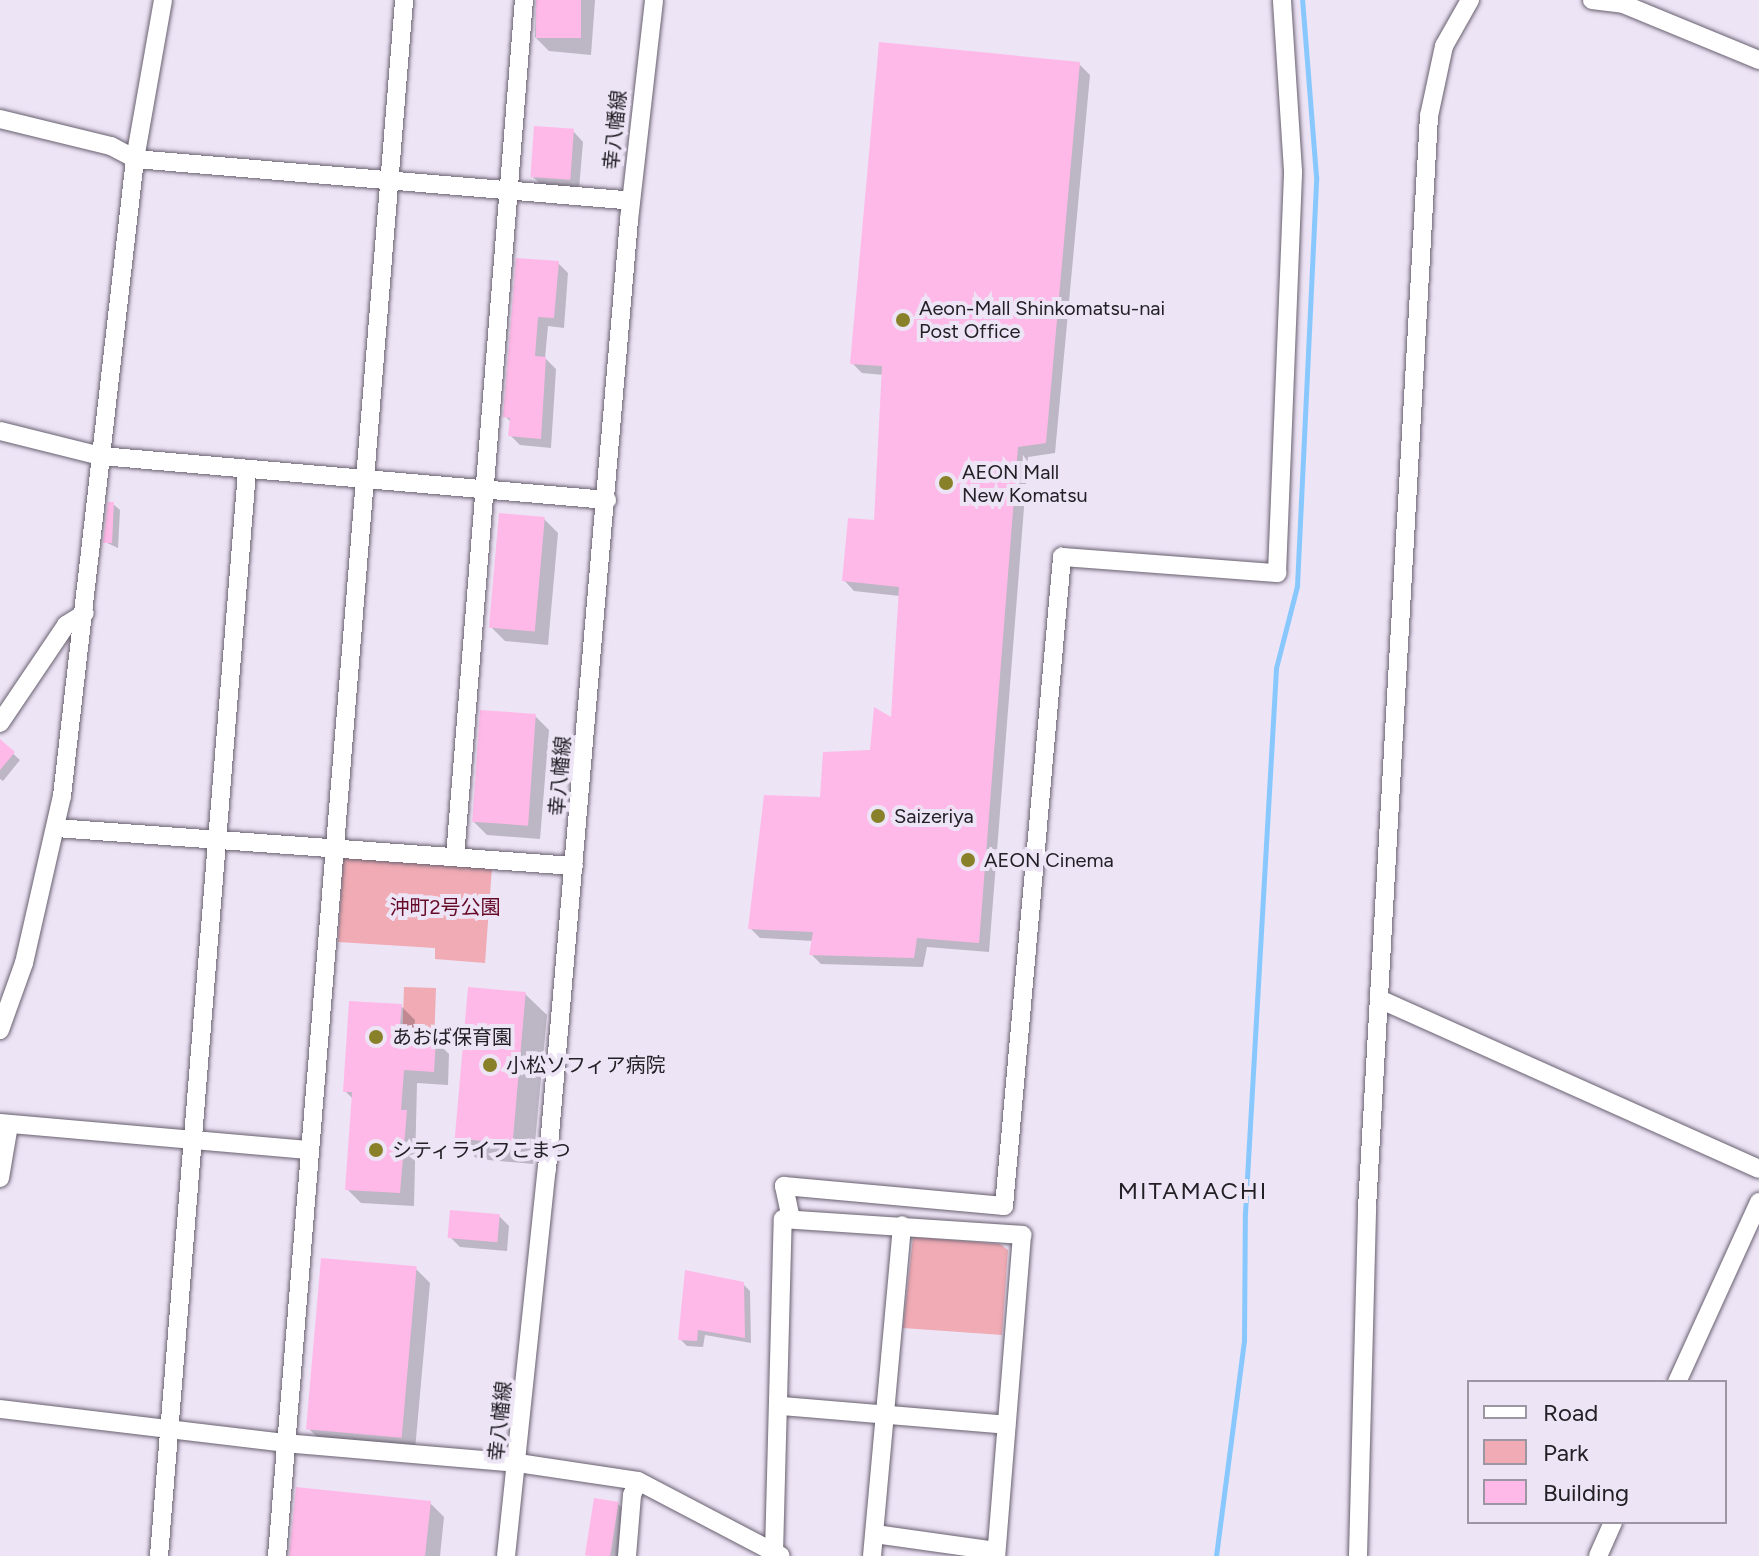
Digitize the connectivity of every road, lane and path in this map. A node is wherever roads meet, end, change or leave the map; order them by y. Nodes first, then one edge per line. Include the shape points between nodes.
1 (163, 0) edge
2 (404, 0) edge
3 (524, 0) edge
4 (654, 0) edge
5 (1282, 0) edge
6 (1470, 0) edge
7 (1592, 0) edge
8 (1759, 60) edge
9 (0, 119) edge
10 (135, 159) junction
11 (390, 183) junction
12 (508, 192) junction
13 (631, 201) junction
14 (0, 431) edge
15 (101, 456) junction
16 (247, 472) junction
17 (363, 480) junction
18 (483, 490) junction
19 (607, 500) junction
20 (85, 613) junction
21 (0, 723) edge
22 (56, 828) junction
23 (219, 840) junction
24 (334, 851) junction
25 (455, 857) junction
26 (574, 866) junction
27 (1379, 999) junction
28 (0, 1030) edge
29 (4, 1124) edge
30 (194, 1138) junction
31 (308, 1150) junction
32 (1759, 1169) edge
33 (0, 1178) edge
34 (1759, 1202) edge
35 (791, 1219) junction
36 (902, 1225) junction
37 (1678, 1380) edge
38 (782, 1406) junction
39 (0, 1409) edge
40 (887, 1418) junction
41 (1006, 1425) junction
42 (171, 1431) junction
43 (284, 1443) junction
44 (518, 1463) junction
45 (638, 1481) junction
46 (1612, 1524) edge
47 (875, 1534) junction
48 (755, 1549) edge
49 (996, 1553) edge
50 (778, 1554) edge
51 (159, 1556) edge
52 (277, 1556) edge
53 (506, 1556) edge
54 (627, 1556) edge
55 (872, 1556) edge
56 (1358, 1556) edge
57 (1598, 1556) edge

1 - 10 street
2 - 11 street
3 - 12 street
4 - 13 street, 幸八幡線
5 - 35 street via 1293,171 1277,573 1062,557 1004,1206 784,1186
6 - 27 street via 1444,46 1429,116
7 - 8 street via 1623,4
9 - 10 street via 111,146
10 - 11 street
10 - 15 street
11 - 12 street
11 - 17 street
12 - 13 street
12 - 18 street
13 - 19 street, 幸八幡線
14 - 15 street
15 - 16 street
15 - 20 street
16 - 17 street
16 - 23 street
17 - 18 street
17 - 24 street
18 - 19 street
18 - 25 street
19 - 26 street, 幸八幡線
20 - 21 street via 66,625
20 - 22 street
22 - 23 street
22 - 28 street via 24,963
23 - 24 street
23 - 30 street
24 - 25 street
24 - 31 street
25 - 26 street
26 - 44 street, 幸八幡線
27 - 32 street
27 - 56 street via 1367,1208
29 - 30 street
29 - 33 street
30 - 31 street
30 - 42 street
31 - 43 street
34 - 37 street
35 - 36 street
35 - 38 street via 783,1219
36 - 40 street
36 - 41 street via 1022,1235
38 - 40 street
38 - 50 street
39 - 42 street
40 - 41 street
40 - 47 street
41 - 49 street
42 - 43 street
42 - 51 street
43 - 44 street
43 - 52 street
44 - 45 street
44 - 53 street, 幸八幡線
45 - 48 street
45 - 54 street
46 - 57 street
47 - 49 street
47 - 55 street
48 - 50 street

